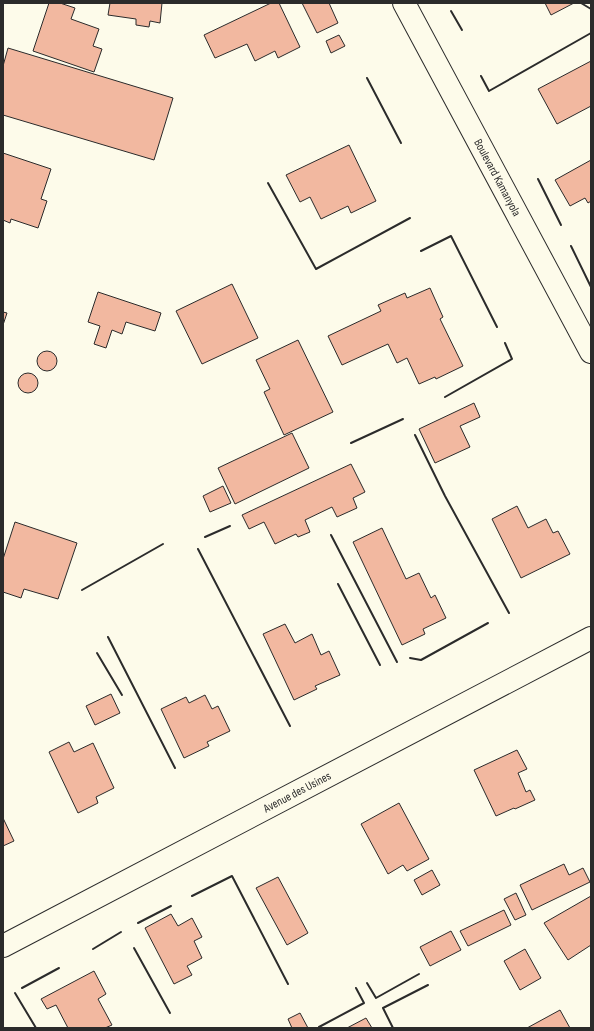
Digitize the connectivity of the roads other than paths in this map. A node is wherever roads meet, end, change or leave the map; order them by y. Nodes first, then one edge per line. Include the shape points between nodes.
1 (404, 3) edge
2 (591, 352) edge
3 (591, 638) edge
4 (3, 946) edge

1 - 2 street, Boulevard Kamanyola
3 - 4 street, Avenue des Usines

